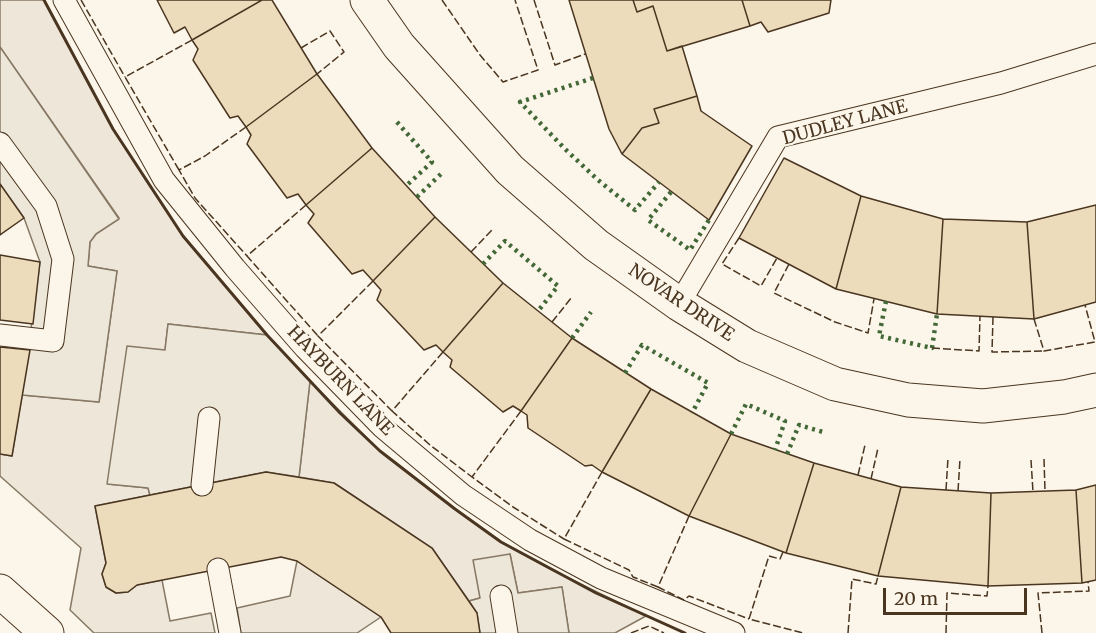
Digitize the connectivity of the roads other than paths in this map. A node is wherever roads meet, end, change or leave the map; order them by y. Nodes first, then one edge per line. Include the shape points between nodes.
1 (64, 0) edge
2 (367, 0) edge
3 (1096, 54) edge
4 (0, 143) edge
5 (679, 304) junction
6 (0, 335) edge
7 (1096, 390) edge
8 (209, 418) dead end
9 (202, 485) dead end
10 (218, 569) dead end
11 (0, 591) edge
12 (501, 596) dead end
13 (47, 633) edge
14 (230, 633) edge
15 (507, 633) edge
16 (734, 633) edge

1 - 16 lane, HAYBURN LANE via 164,180 274,313 382,427 463,495 530,540 601,578
2 - 5 street, NOVAR DRIVE via 399,46 510,170 596,245
3 - 5 lane, DUDLEY LANE via 1001,83 778,137
4 - 6 lane via 46,206 63,259 53,341
5 - 7 street, NOVAR DRIVE via 747,346 835,384 908,400 983,406
8 - 9 lane
10 - 14 lane
11 - 13 street
12 - 15 lane

